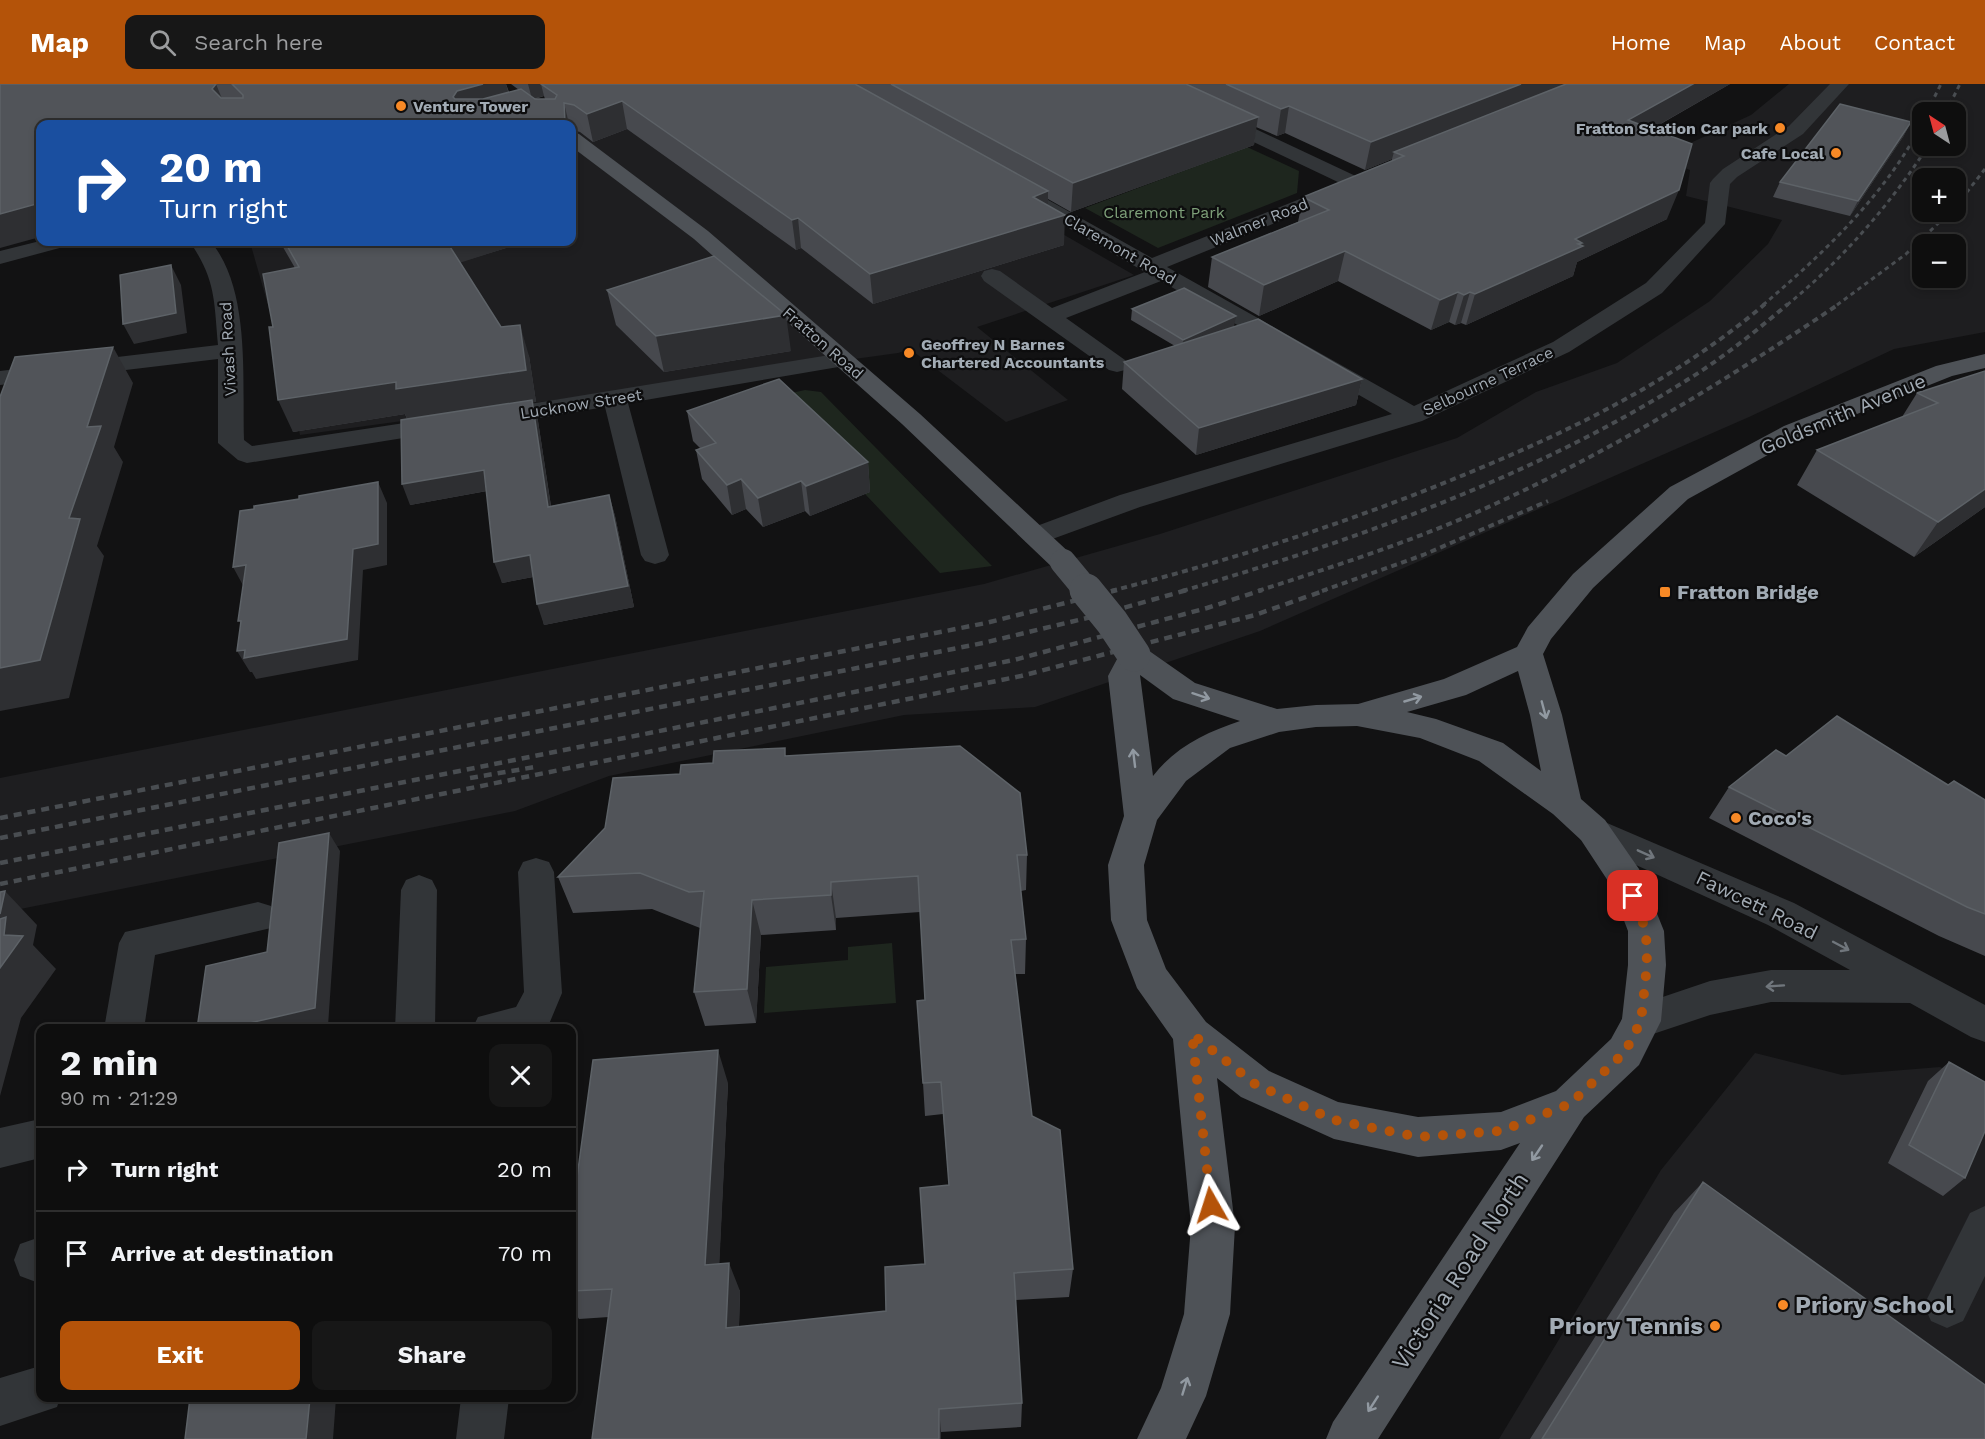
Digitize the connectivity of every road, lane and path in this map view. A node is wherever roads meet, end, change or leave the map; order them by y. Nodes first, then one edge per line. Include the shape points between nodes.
1 (1183, 84) edge
2 (1840, 84) edge
3 (1154, 88) edge
4 (576, 141) edge
5 (1376, 175) edge
6 (1355, 183) junction
7 (1004, 184) edge
8 (45, 246) edge
9 (203, 246) edge
10 (0, 258) edge
11 (1157, 269) junction
12 (992, 276) edge
13 (1048, 317) junction
14 (230, 351) junction
15 (842, 360) junction
16 (1985, 361) edge
17 (1117, 365) dead end
18 (1, 381) edge
19 (615, 399) junction
20 (1413, 416) junction
21 (247, 456) joint
22 (1036, 536) junction
23 (655, 555) dead end
24 (1528, 654) junction
25 (1136, 666) junction
26 (1357, 716) junction
27 (1277, 721) junction
28 (1565, 805) junction
29 (1141, 816) junction
30 (1593, 830) junction
31 (536, 872) dead end
32 (419, 890) dead end
33 (258, 917) dead end
34 (1918, 988) junction
35 (1641, 1021) junction
36 (125, 1024) edge
37 (415, 1024) edge
38 (518, 1024) edge
39 (1985, 1025) edge
40 (1192, 1034) junction
41 (1570, 1104) junction
42 (36, 1140) edge
43 (0, 1148) edge
44 (1985, 1228) edge
45 (1947, 1305) dead end
46 (36, 1391) edge
47 (0, 1402) edge
48 (484, 1402) edge
49 (480, 1439) edge
50 (1161, 1439) edge
51 (1350, 1439) edge

1 - 3 street
2 - 20 street, Selbourne Terrace via 1796,130 1720,183 1715,224 1654,288 1561,347
3 - 6 street
4 - 15 main road, Fratton Road via 701,235
5 - 6 street, Walmer Road
6 - 11 street, Walmer Road
7 - 11 street, Claremont Road
8 - 10 street
9 - 14 street, Vivash Road via 224,287
11 - 13 street, Walmer Road
11 - 20 street, Claremont Road
12 - 13 street
13 - 17 street
14 - 18 street
14 - 21 street, Vivash Road via 231,443
15 - 19 street, Lucknow Street
15 - 22 main road, Fratton Road
16 - 24 main road, Goldsmith Avenue via 1944,371 1794,431 1679,493 1583,581 1539,634
19 - 21 street, Lucknow Street
19 - 23 street
20 - 22 street, Selbourne Terrace via 1130,501
22 - 25 main road, Fratton Road, bridge via 1063,562 1112,622
26 -> 24 main road via 1455,687
24 -> 28 main road
25 -> 27 main road via 1184,691
29 -> 25 main road
26 - 27 main road
26 - 28 main road via 1425,727 1491,752
27 - 29 main road via 1220,740 1174,772
28 - 30 main road
29 - 40 main road via 1126,865 1129,920 1150,977
30 -> 34 street, Fawcett Road via 1756,902
30 - 35 main road via 1626,879 1646,931
31 - 38 street via 543,993
32 - 37 street
33 - 36 street via 138,943
34 -> 35 street, Fawcett Road via 1771,986 1710,998
34 - 39 street, Fawcett Road
35 - 41 main road via 1625,1052
40 - 41 main road via 1255,1084 1334,1120 1418,1137 1501,1131
50 -> 40 main road via 1182,1396 1207,1314 1213,1226
41 -> 51 main road, Victoria Road North
42 - 43 street
44 - 45 street
46 - 47 street
48 - 49 street

